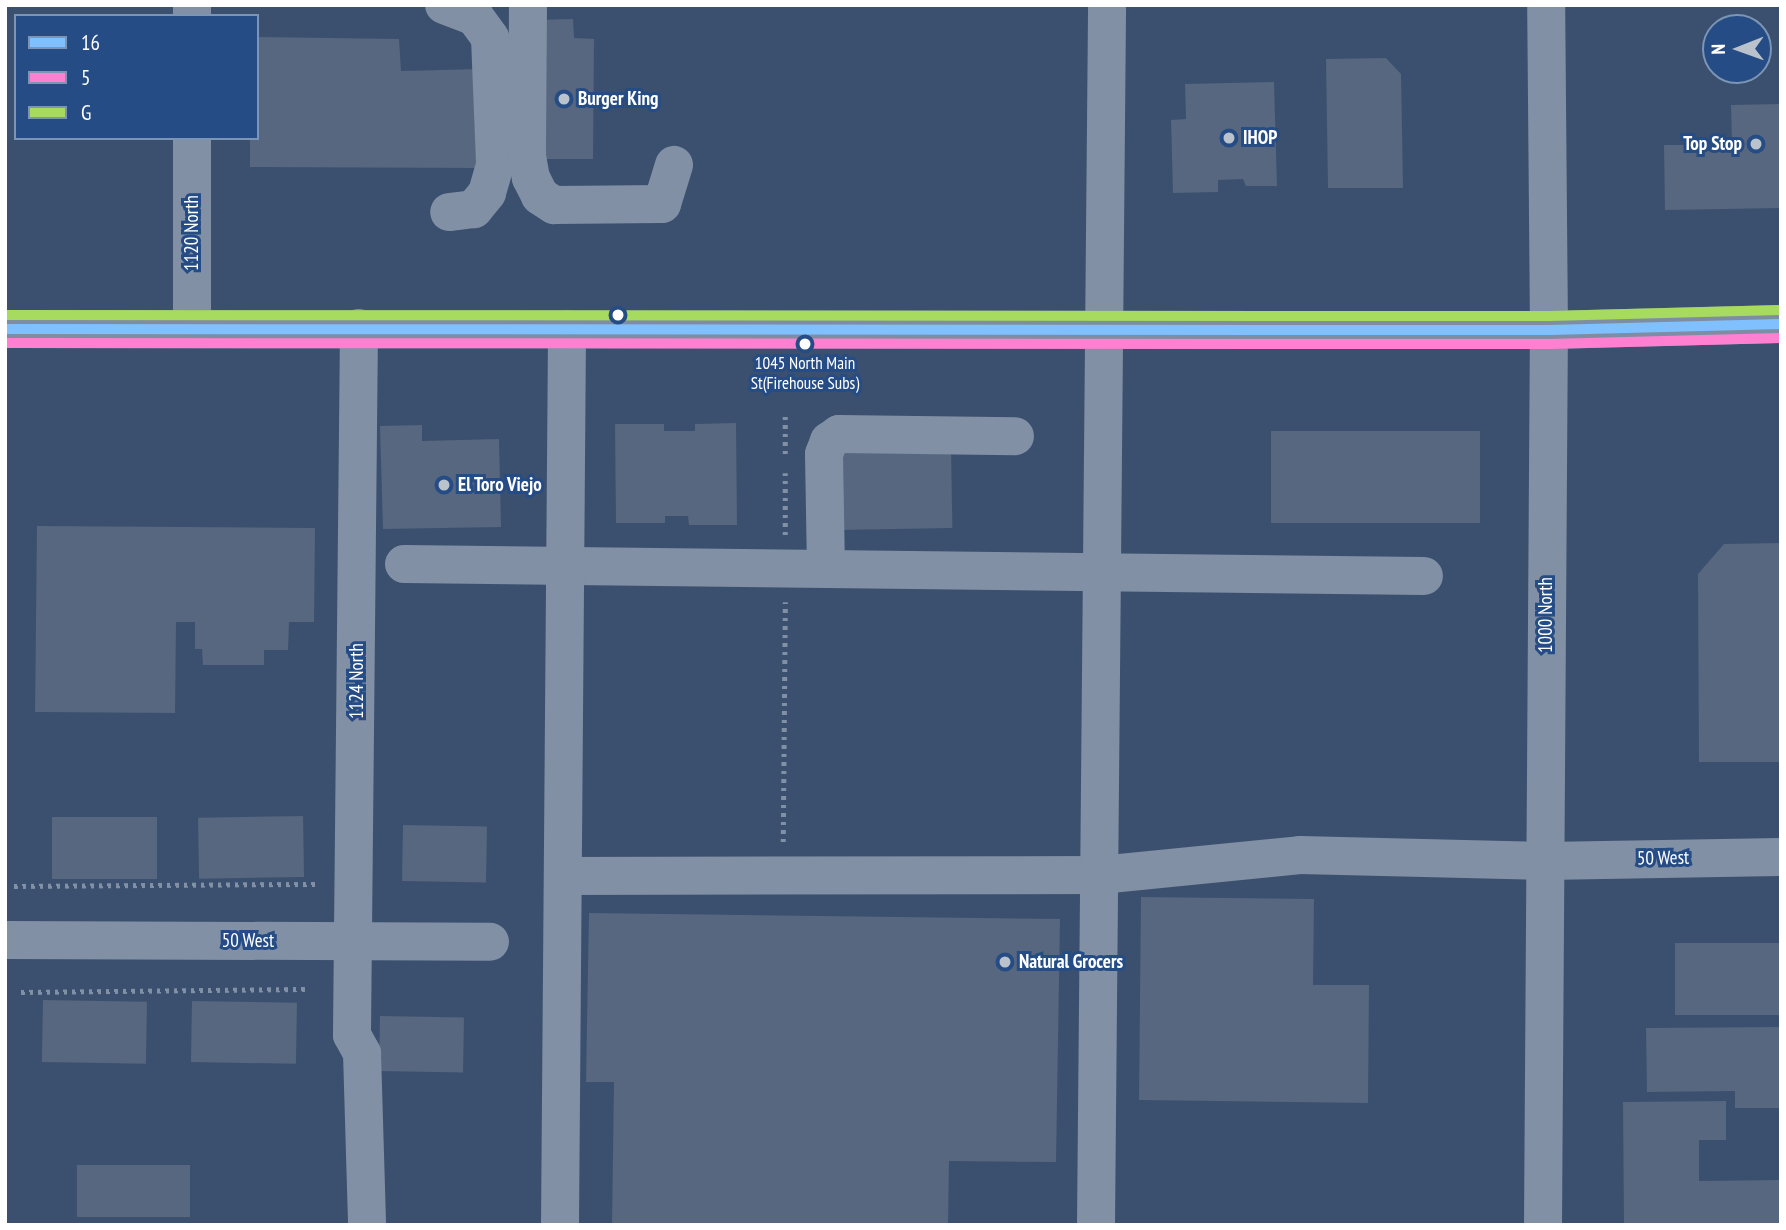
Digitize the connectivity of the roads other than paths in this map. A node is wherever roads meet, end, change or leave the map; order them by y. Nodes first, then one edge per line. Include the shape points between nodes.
1 (444, 5) edge
2 (528, 5) edge
3 (1107, 5) edge
4 (1546, 5) edge
5 (192, 140) edge
6 (674, 165) dead end
7 (449, 212) dead end
8 (1781, 324) edge
9 (192, 327) junction
10 (359, 328) junction
11 (5, 329) edge
12 (567, 329) junction
13 (1106, 330) junction
14 (1549, 330) junction
15 (1015, 436) dead end
16 (404, 564) dead end
17 (565, 566) junction
18 (826, 569) junction
19 (1104, 572) junction
20 (1423, 576) dead end
21 (1781, 857) edge
22 (1545, 861) junction
23 (1100, 875) junction
24 (563, 876) junction
25 (5, 940) edge
26 (490, 942) dead end
27 (353, 943) junction
28 (367, 1225) edge
29 (560, 1225) edge
30 (1097, 1225) edge
31 (1544, 1225) edge

1 - 7 street via 475,17 490,38 495,165 488,193 474,209
2 - 6 street via 527,156 540,195 554,205 662,204
3 - 13 street
4 - 14 street, 1000 North
5 - 9 street, 1120 North
8 - 14 main road
9 - 10 main road
9 - 11 main road
10 - 12 main road
10 - 27 street, 1124 North
12 - 13 main road
12 - 17 street
13 - 14 main road
13 - 19 street
14 - 22 street, 1000 North
15 - 18 street via 839,434 828,441 824,454
16 - 17 street
17 - 18 street
17 - 24 street
18 - 19 street
19 - 20 street
19 - 23 street
21 - 22 street, 50 West
22 - 23 street, 50 West via 1300,855
22 - 31 street, 1000 North
23 - 24 street, 50 West
23 - 30 street
24 - 29 street
25 - 27 street, 50 West
26 - 27 street, 50 West
27 - 28 street, 1124 North via 352,1035 362,1053

